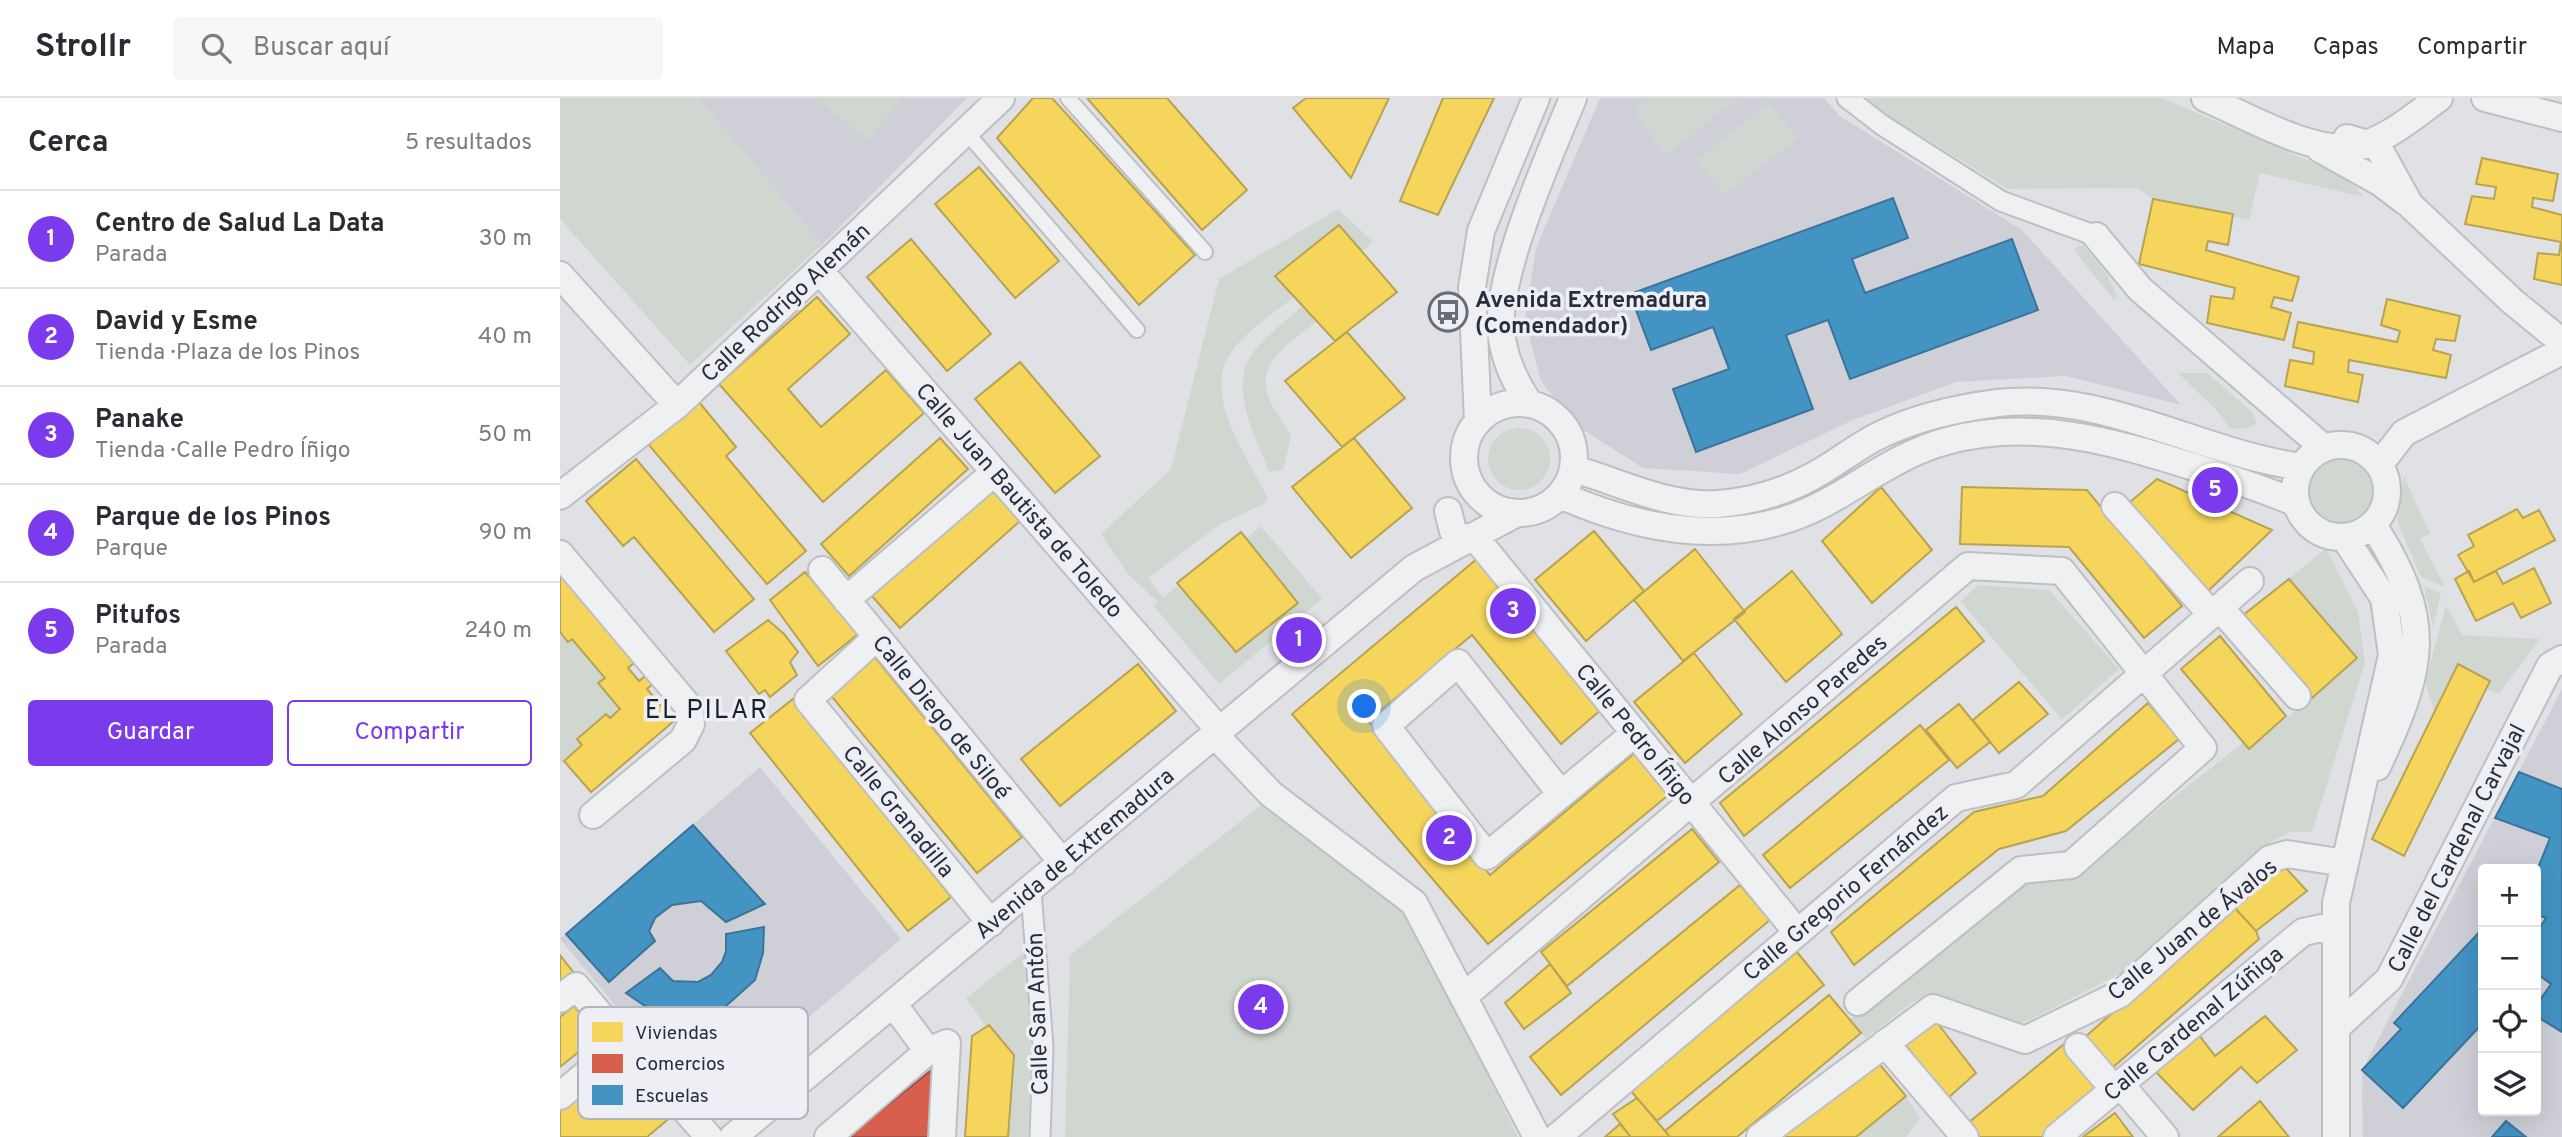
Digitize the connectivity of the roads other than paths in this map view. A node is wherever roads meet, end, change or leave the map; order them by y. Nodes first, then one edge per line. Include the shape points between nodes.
1 (1001, 98) edge
2 (1068, 98) edge
3 (1536, 98) edge
4 (1573, 98) edge
5 (1847, 98) edge
6 (2205, 98) edge
7 (2510, 100) edge
8 (2432, 103) edge
9 (2562, 118) edge
10 (967, 133) junction
11 (2294, 136) junction
12 (2367, 137) junction
13 (2375, 180) junction
14 (2410, 205) junction
15 (2096, 236) joint
16 (1205, 252) dead end
17 (819, 270) junction
18 (560, 275) edge
19 (1137, 330) dead end
20 (2562, 342) edge
21 (2562, 351) edge
22 (1529, 403) junction
23 (677, 405) junction
24 (1478, 421) junction
25 (2324, 448) junction
26 (2371, 458) junction
27 (2301, 467) junction
28 (1574, 469) junction
29 (995, 472) junction
30 (1467, 477) junction
31 (1560, 495) junction
32 (560, 496) edge
33 (2296, 503) junction
34 (2115, 506) dead end
35 (1448, 511) junction
36 (1517, 513) junction
37 (2373, 525) junction
38 (1474, 536) junction
39 (2344, 537) junction
40 (560, 554) edge
41 (1414, 568) junction
42 (822, 570) dead end
43 (2250, 581) dead end
44 (846, 600) junction
45 (2216, 611) junction
46 (877, 637) junction
47 (2562, 659) edge
48 (2145, 673) junction
49 (2297, 696) dead end
50 (1217, 732) junction
51 (1634, 733) junction
52 (1561, 794) junction
53 (1692, 804) junction
54 (593, 815) dead end
55 (2355, 816) junction
56 (1063, 863) junction
57 (2345, 863) junction
58 (1031, 891) junction
59 (990, 923) junction
60 (2336, 925) junction
61 (1797, 932) junction
62 (1463, 997) junction
63 (560, 999) edge
64 (1858, 1002) dead end
65 (894, 1005) junction
66 (593, 1007) edge
67 (2337, 1027) junction
68 (1885, 1043) junction
69 (2078, 1047) dead end
70 (928, 1051) junction
71 (808, 1076) edge
72 (578, 1081) edge
73 (2117, 1086) junction
74 (560, 1096) edge
75 (693, 1119) edge
76 (755, 1119) edge
77 (709, 1137) edge
78 (733, 1137) edge
79 (828, 1137) edge
80 (942, 1137) edge
81 (1040, 1137) edge
82 (1537, 1137) edge
83 (1557, 1137) edge
84 (1760, 1137) edge
85 (1965, 1137) edge
86 (2057, 1137) edge
87 (2165, 1137) edge
88 (2336, 1137) edge

1 - 10 street, Calle Rodrigo Alemán
2 - 16 lane
3 - 24 street via 1481,231 1472,287
4 - 22 street via 1533,195 1501,301 1501,338 1517,384
5 - 15 street via 2001,201
6 - 11 street
7 - 9 street
8 - 12 street
8 - 14 street via 2402,141 2400,181
10 - 17 street, Calle Rodrigo Alemán
10 - 19 lane
11 - 12 street via 2341,148
11 - 13 street
12 - 13 street via 2366,160
12 - 14 street via 2378,147
13 - 14 street
14 - 20 street
15 - 25 street via 2140,289
17 - 23 street, Calle Rodrigo Alemán
17 - 29 street, Calle Juan Bautista de Toledo
18 - 23 street
21 - 26 street via 2404,433
22 - 24 street via 1492,409
22 - 28 street via 1546,409 1565,427 1574,451
23 - 32 street, Calle Rodrigo Alemán
24 - 30 street via 1464,447
25 - 26 street via 2350,446
25 - 27 street
26 - 37 street via 2386,484 2382,513
27 - 28 street via 2219,450 2118,413 2049,403 2000,403 1940,413 1880,435 1811,478 1762,497 1715,504 1653,496
27 - 33 street via 2294,491
28 - 31 street
29 - 44 street
29 - 50 street, Calle Juan Bautista de Toledo
30 - 35 street
30 - 36 street via 1486,503
31 - 33 street via 1646,524 1715,534 1770,525 1824,504 1893,461 1947,441 2002,432 2058,432 2110,441
31 - 36 street via 1541,508
33 - 39 street via 2302,518 2314,529
34 - 45 street
35 - 38 street, Calle Pedro Íñigo via 1453,531 1462,538
35 - 41 street
36 - 38 street
37 - 39 street
37 - 55 street via 2406,587 2415,619 2417,655 2405,707
38 - 41 street
38 - 51 street, Calle Pedro Íñigo
39 - 55 street via 2384,598 2392,655
40 - 54 street via 689,707 691,716 683,740
41 - 50 street, Avenida de Extremadura
42 - 44 street, Calle Diego de Siloé
43 - 45 street, Calle Gregorio Fernández
44 - 46 street, Calle Diego de Siloé
45 - 48 street, Calle Gregorio Fernández
45 - 49 street
46 - 56 street, Calle Diego de Siloé
46 - 59 street, Calle Granadilla via 808,700
47 - 67 street, Calle del Cardenal Carvajal via 2550,666 2389,979
48 - 53 street, Calle Alonso Paredes via 2062,571 1968,566
48 - 61 street, Calle Gregorio Fernández via 2016,785 1956,798
48 - 64 street, Calle Alonso Paredes via 2203,748 2071,865 2021,870
50 - 56 street, Avenida de Extremadura
50 - 62 street, Calle Juan Bautista de Toledo via 1271,794 1414,903
51 - 52 street
51 - 53 street, Calle Pedro Íñigo
52 - 52 street via 1458,663 1386,726 1487,856
53 - 61 street, Calle Pedro Íñigo
53 - 62 street, Calle Alonso Paredes
55 - 57 street
56 - 58 street, Avenida de Extremadura
57 - 60 street
57 - 68 street, Calle Juan de Ávalos via 2287,854 2270,859 2120,994 2025,1040 1933,1008
58 - 59 street, Avenida de Extremadura
58 - 81 street, Calle San Antón via 1043,1047
59 - 65 street, Avenida de Extremadura
60 - 67 street
60 - 73 street, Calle Cardenal Zúñiga via 2303,932
61 - 83 street, Calle Gregorio Fernández
62 - 82 street, Calle Juan Bautista de Toledo
63 - 66 street via 576,986
65 - 70 street
65 - 71 street, Avenida de Extremadura
67 - 88 street
68 - 84 street, Calle Juan de Ávalos
68 - 85 street
69 - 73 street
70 - 79 street
70 - 80 street via 947,1042
72 - 74 street
73 - 86 street, Calle Cardenal Zúñiga
73 - 87 street
75 - 77 street
76 - 78 street, Avenida de Extremadura

